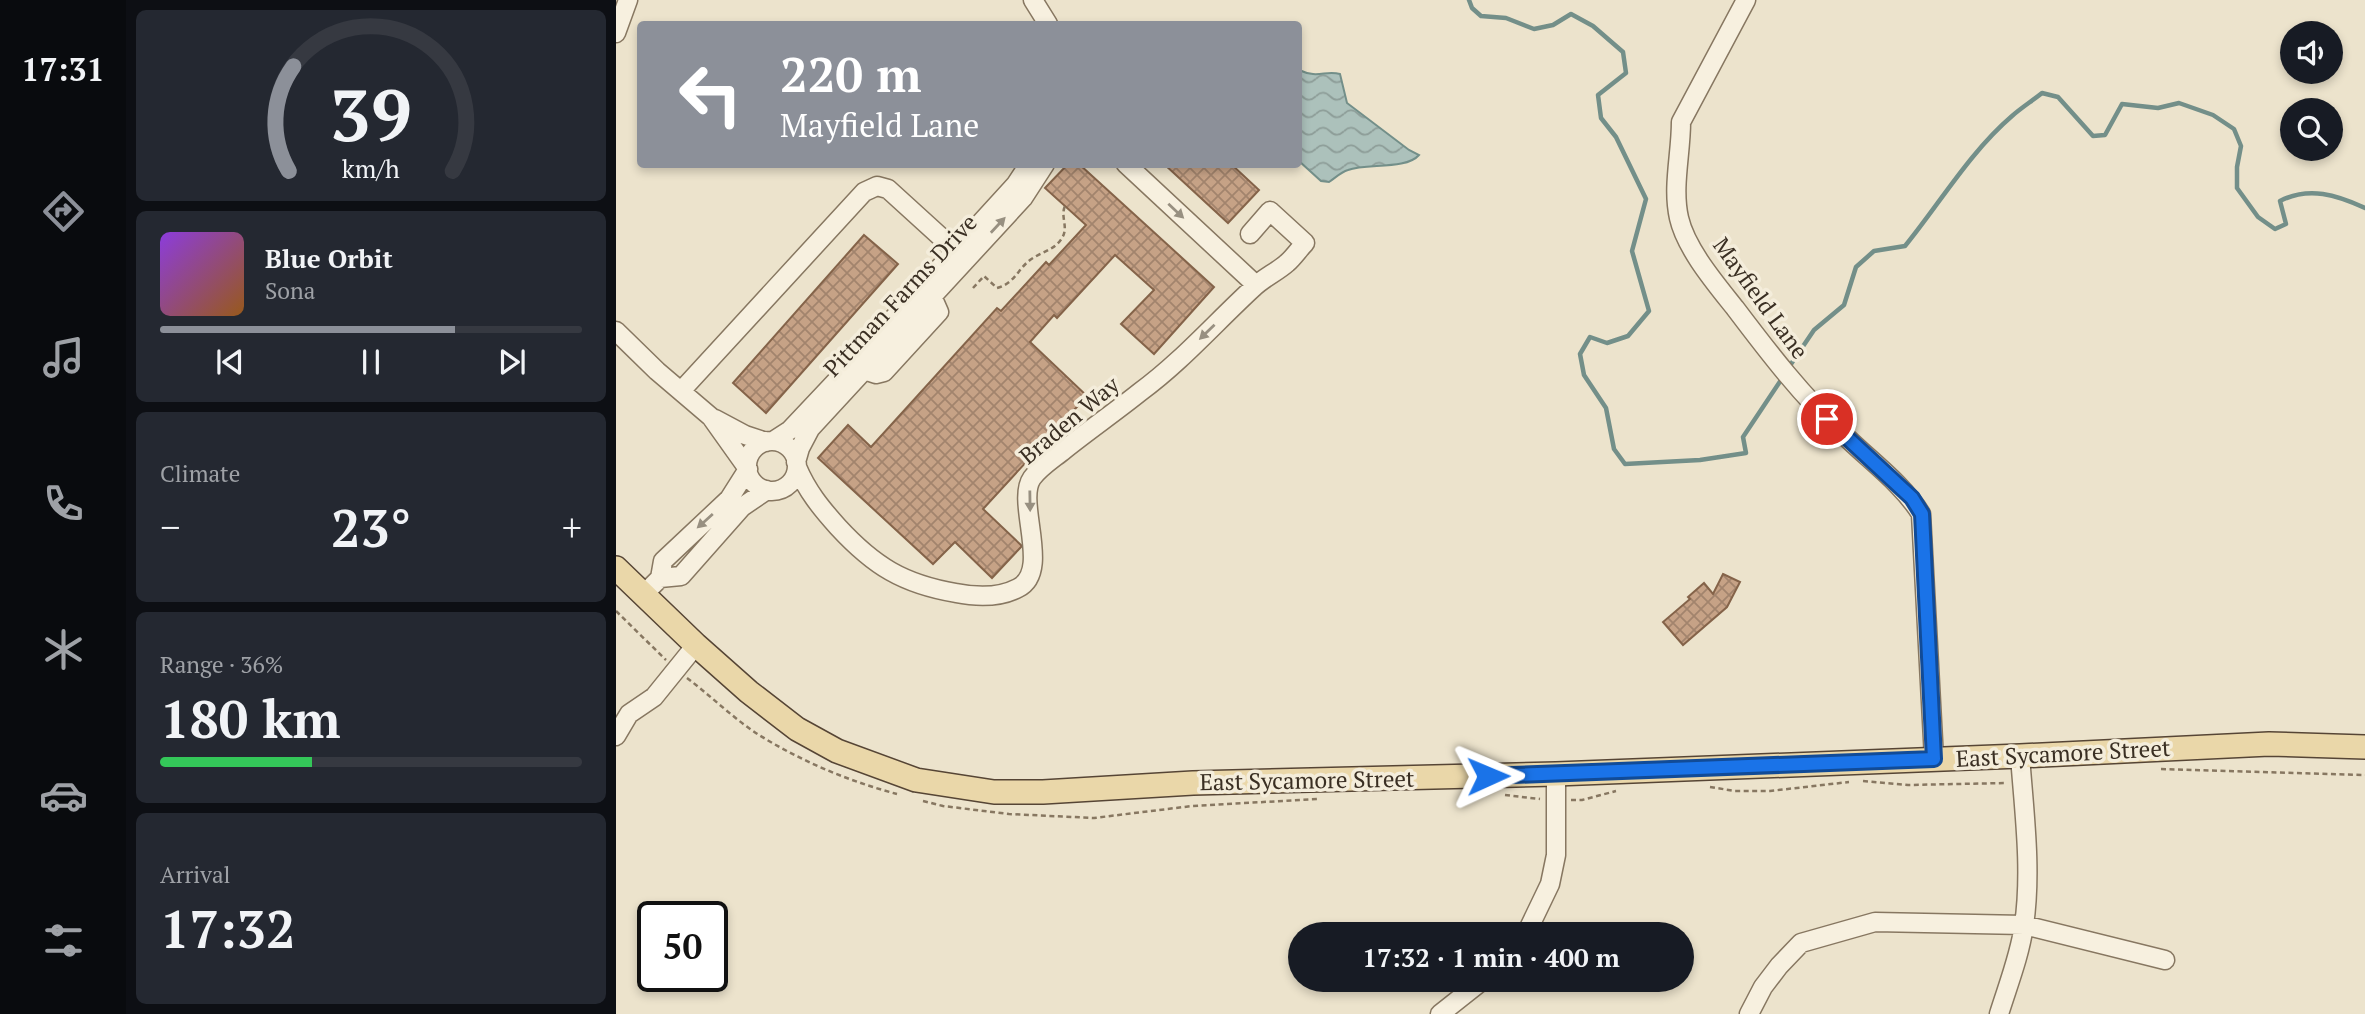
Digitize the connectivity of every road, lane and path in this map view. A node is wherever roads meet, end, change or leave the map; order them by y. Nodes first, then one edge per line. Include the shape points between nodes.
1 (1746, 0) edge
2 (622, 9) edge
3 (616, 33) edge
4 (1026, 168) edge
5 (1042, 168) edge
6 (1130, 168) edge
7 (1065, 206) dead end
8 (1250, 234) dead end
9 (961, 255) junction
10 (1256, 285) junction
11 (973, 288) dead end
12 (616, 331) edge
13 (855, 373) junction
14 (681, 391) junction
15 (711, 417) junction
16 (769, 441) junction
17 (797, 464) junction
18 (748, 469) junction
19 (773, 490) junction
20 (828, 516) junction
21 (616, 568) edge
22 (652, 586) junction
23 (696, 645) junction
24 (616, 736) edge
25 (2365, 747) edge
26 (2020, 756) junction
27 (1934, 759) junction
28 (2154, 769) dead end
29 (1556, 774) junction
30 (2365, 775) edge
31 (2010, 783) dead end
32 (1709, 787) dead end
33 (1624, 790) dead end
34 (1567, 800) dead end
35 (1532, 922) edge
36 (2024, 925) junction
37 (2165, 960) dead end
38 (1468, 992) edge
39 (1440, 1014) edge
40 (1749, 1014) edge
41 (1999, 1014) edge

1 - 27 street, Mayfield Lane via 1681,122 1676,187 1679,219 1699,261 1799,390 1912,498 1922,514
2 - 3 street
4 - 9 street, Pittman Farms Drive
9 -> 5 street, Pittman Farms Drive via 1023,198
6 -> 10 street
7 - 11 path via 1065,229 1057,245 1024,265 1007,284 997,288 984,276
8 - 10 street, Braden Way via 1270,211 1305,243
9 - 13 street, Pittman Farms Drive
9 - 13 street, Pittman Farms Drive via 932,296
9 - 14 street via 887,188 877,186 864,192
10 -> 20 street, Braden Way via 1167,372 1030,481 1033,563 1031,575 1020,588 990,596 928,589 870,560
12 - 14 street
13 - 16 street, Pittman Farms Drive via 790,430
13 - 17 street, Pittman Farms Drive via 810,429
14 - 15 street
15 - 16 street via 745,435
15 - 18 street
16 - 17 street via 788,447
16 - 18 street via 754,449
17 - 19 street via 789,484
17 - 20 street, Braden Way via 809,492
18 - 19 street via 754,482
18 -> 22 street via 729,499 663,561
19 - 20 street, Braden Way
19 - 22 street via 743,507 681,576
21 - 22 main road, East Sycamore Street
22 - 23 main road, East Sycamore Street
23 - 24 street via 654,697 629,714
23 - 29 main road, East Sycamore Street via 797,729 837,751 916,780 957,788 1043,792 1193,783
25 - 26 main road, East Sycamore Street via 2269,744
26 - 27 main road, East Sycamore Street
26 - 36 street
27 - 29 main road, East Sycamore Street
28 - 30 path
29 - 35 street via 1556,855 1550,884
31 - 32 path via 1860,781 1770,791
33 - 34 path
36 - 37 street
36 - 40 street via 1875,922 1801,943 1779,966
36 - 41 street
38 - 39 street

